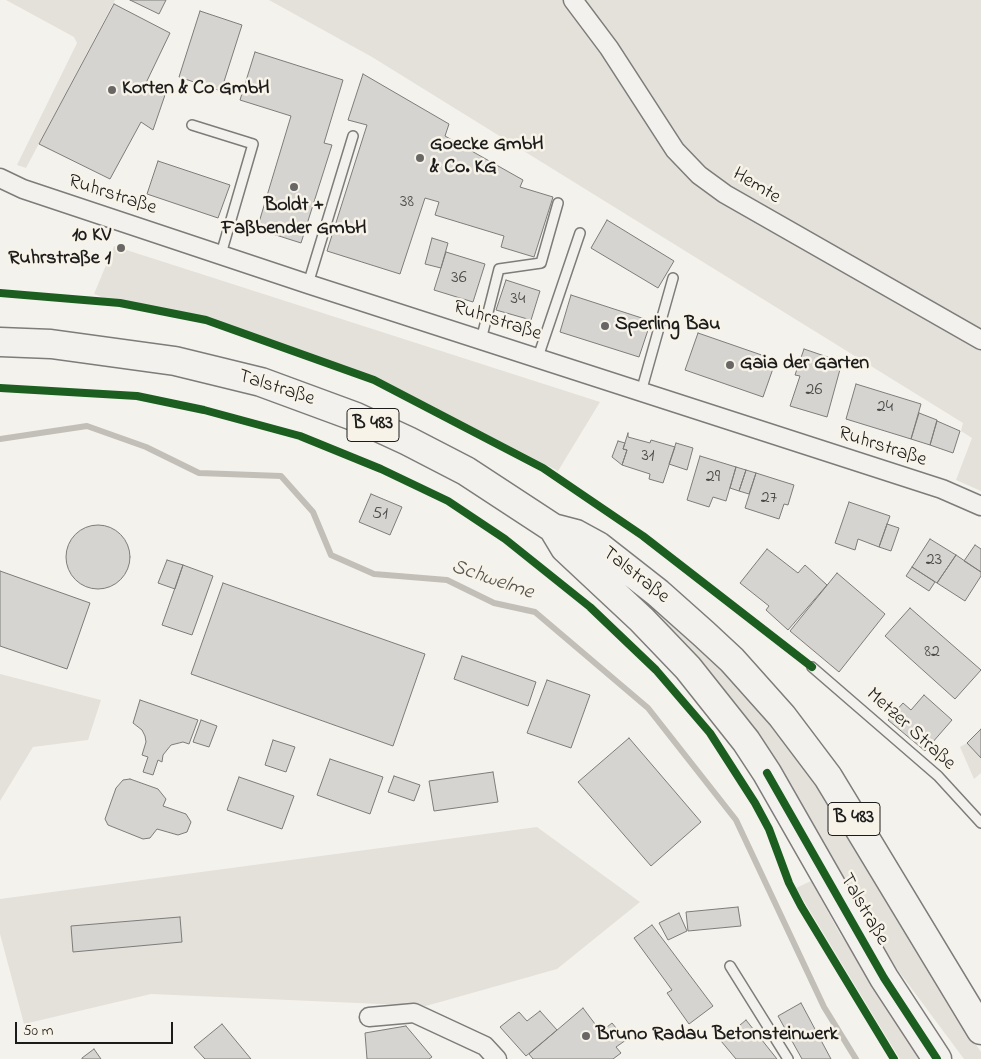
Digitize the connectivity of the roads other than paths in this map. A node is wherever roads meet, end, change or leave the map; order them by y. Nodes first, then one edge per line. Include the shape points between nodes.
1 (573, 0) edge
2 (192, 125) dead end
3 (353, 136) dead end
4 (0, 178) edge
5 (558, 202) dead end
6 (580, 233) dead end
7 (221, 254) junction
8 (673, 278) dead end
9 (308, 284) junction
10 (481, 340) junction
11 (981, 340) edge
12 (0, 342) edge
13 (538, 357) junction
14 (641, 392) junction
15 (981, 506) edge
16 (553, 528) junction
17 (812, 667) dead end
18 (981, 823) edge
19 (730, 966) dead end
20 (369, 1017) dead end
21 (981, 1030) edge
22 (497, 1059) edge
23 (788, 1059) edge
24 (937, 1059) edge

1 - 11 street, Hemte via 610,48 675,150 698,175 725,194
2 - 7 lane via 253,144
3 - 9 lane
4 - 7 street, Ruhrstraße
5 - 10 lane via 541,263 499,269
6 - 13 lane
7 - 9 street, Ruhrstraße
8 - 14 lane
9 - 10 street, Ruhrstraße
10 - 13 street, Ruhrstraße
12 - 16 main road, Talstraße / B 483 via 51,344 175,361 261,382 356,417 408,441 466,471
13 - 14 street, Ruhrstraße
14 - 15 street, Ruhrstraße via 942,489
16 - 21 main road, Talstraße / B 483 via 576,534 598,546 658,593 732,660 776,709 838,794
16 - 24 main road, Talstraße / B 483 via 575,559 642,620 688,668 746,742 884,978
17 - 18 lane, Metzer Straße via 938,776
19 - 23 lane
20 - 22 street via 414,1014 486,1046

